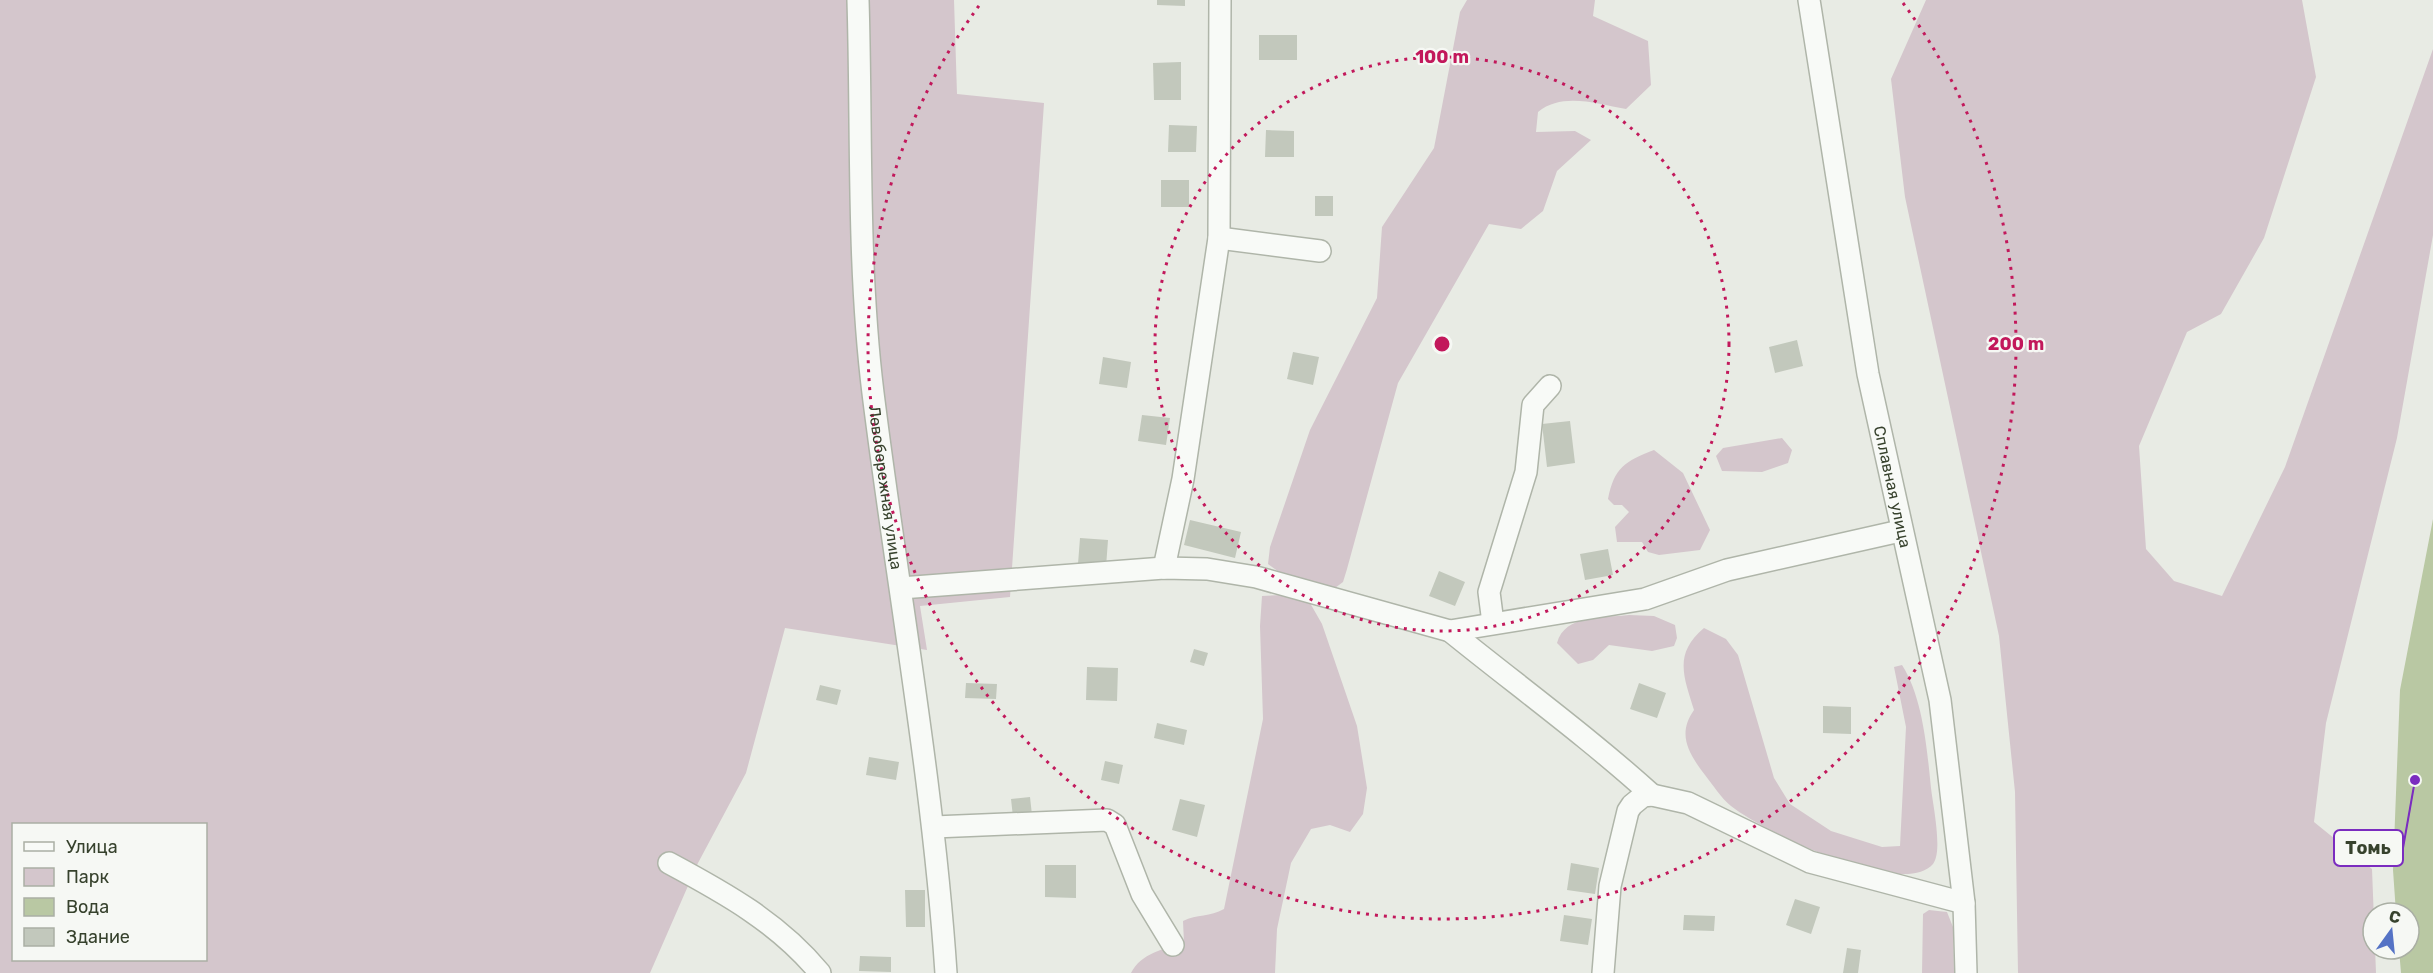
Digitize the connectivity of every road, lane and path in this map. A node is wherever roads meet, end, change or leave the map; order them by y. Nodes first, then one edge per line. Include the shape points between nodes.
1 (858, 0) edge
2 (1220, 0) edge
3 (1809, 0) edge
4 (1219, 238) junction
5 (1320, 251) dead end
6 (1550, 386) dead end
7 (1900, 531) junction
8 (1164, 567) junction
9 (901, 588) junction
10 (1493, 623) junction
11 (1450, 631) junction
12 (1652, 795) junction
13 (934, 827) junction
14 (669, 863) dead end
15 (1964, 903) junction
16 (1173, 945) dead end
17 (820, 973) edge
18 (946, 973) edge
19 (1602, 973) edge
20 (1966, 973) edge

1 - 9 street, Левобережная улица via 864,291 873,391
2 - 4 street
3 - 7 street, Сплавная улица via 1868,374
4 - 5 street
4 - 8 street via 1183,478
6 - 10 street via 1533,405 1526,472 1489,592
7 - 10 street via 1727,570 1645,599
7 - 15 street, Сплавная улица via 1940,700
8 - 9 street
8 - 11 street via 1256,577
9 - 13 street, Левобережная улица
10 - 11 street
11 - 12 street via 1577,729
12 - 15 street via 1689,804 1810,862
12 - 19 street via 1638,799 1628,812 1610,886
13 - 16 street via 1107,820 1115,825 1142,894
13 - 18 street, Левобережная улица
14 - 17 street via 728,894 786,936
15 - 20 street, Сплавная улица

